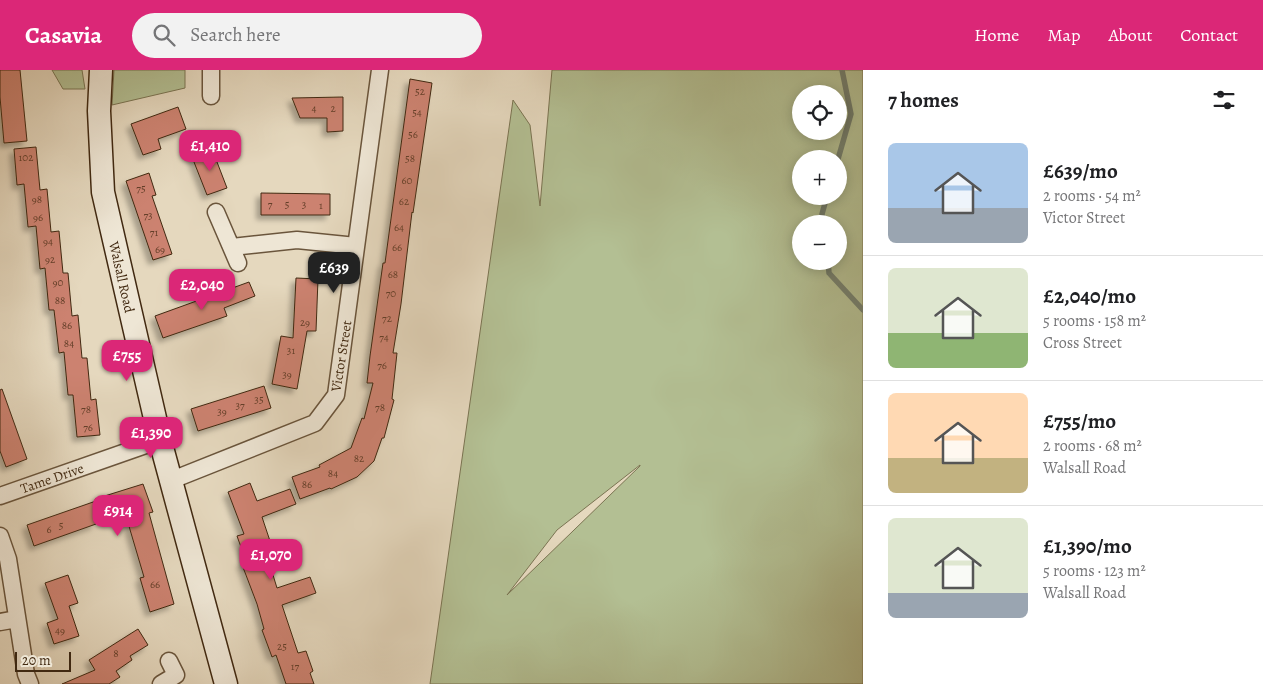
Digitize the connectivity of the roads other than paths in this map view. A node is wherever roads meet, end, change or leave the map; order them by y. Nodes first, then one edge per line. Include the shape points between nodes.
1 (100, 70) edge
2 (211, 70) edge
3 (380, 70) edge
4 (211, 96) dead end
5 (216, 212) dead end
6 (356, 246) junction
7 (232, 247) junction
8 (238, 263) dead end
9 (160, 440) junction
10 (172, 480) junction
11 (0, 496) edge
12 (0, 536) edge
13 (17, 619) junction
14 (0, 622) edge
15 (169, 661) dead end
16 (30, 684) edge
17 (161, 684) edge
18 (226, 684) edge

1 - 9 main road, Walsall Road via 98,111 103,192
2 - 4 street
3 - 6 street, Victor Street
5 - 7 street
6 - 7 street via 297,240
6 - 10 street, Victor Street via 336,395 315,423
7 - 8 street
9 - 10 main road, Walsall Road
9 - 11 street, Tame Drive
10 - 18 main road, Walsall Road
12 - 13 street via 8,559
13 - 14 street
13 - 16 street
15 - 17 street via 176,675

